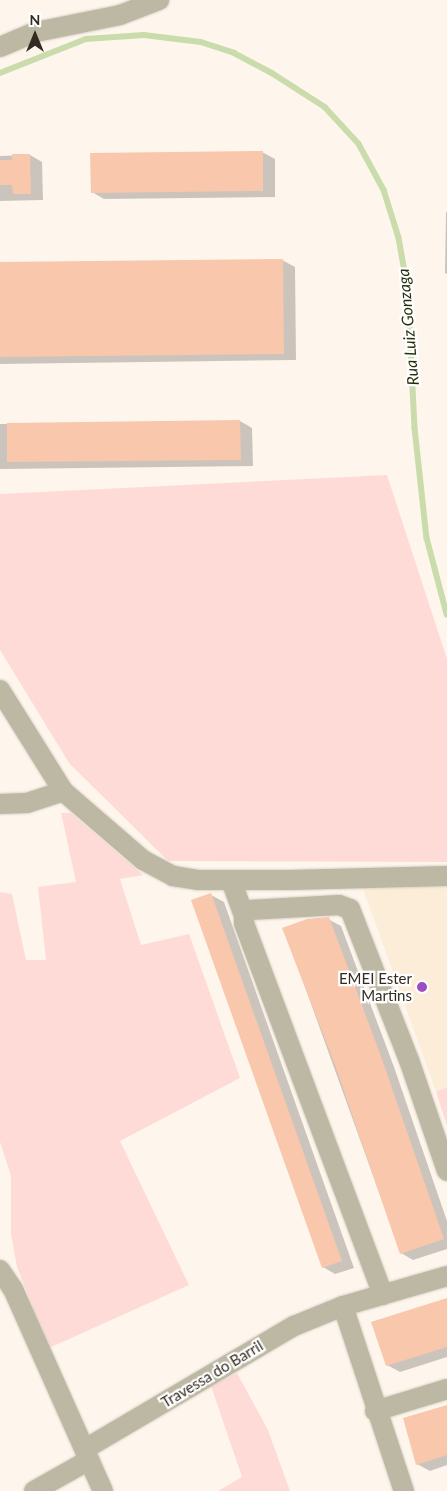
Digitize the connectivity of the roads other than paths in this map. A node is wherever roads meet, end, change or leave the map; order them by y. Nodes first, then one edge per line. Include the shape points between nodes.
1 (159, 0) edge
2 (0, 47) edge
3 (0, 690) edge
4 (63, 791) junction
5 (0, 804) edge
6 (447, 876) edge
7 (345, 879) junction
8 (231, 880) junction
9 (350, 910) junction
10 (244, 916) junction
11 (447, 1171) edge
12 (0, 1270) edge
13 (447, 1276) edge
14 (383, 1295) junction
15 (343, 1306) junction
16 (447, 1389) edge
17 (375, 1411) junction
18 (87, 1454) junction
19 (34, 1491) edge
20 (103, 1491) edge
21 (404, 1491) edge

1 - 2 street via 120,15 36,32
3 - 4 street
4 - 5 street via 27,804
4 - 8 street via 143,860 172,876
6 - 7 street
7 - 8 street
7 - 9 street
8 - 10 street
9 - 10 street via 339,905 256,908
9 - 11 street via 410,1060
10 - 14 street
12 - 18 street via 13,1289
13 - 14 street, Travessa do Barril
14 - 15 street, Travessa do Barril
15 - 17 street
15 - 18 street, Travessa do Barril via 294,1326
16 - 17 street
17 - 21 street
18 - 19 street, Travessa do Barril
18 - 20 street

